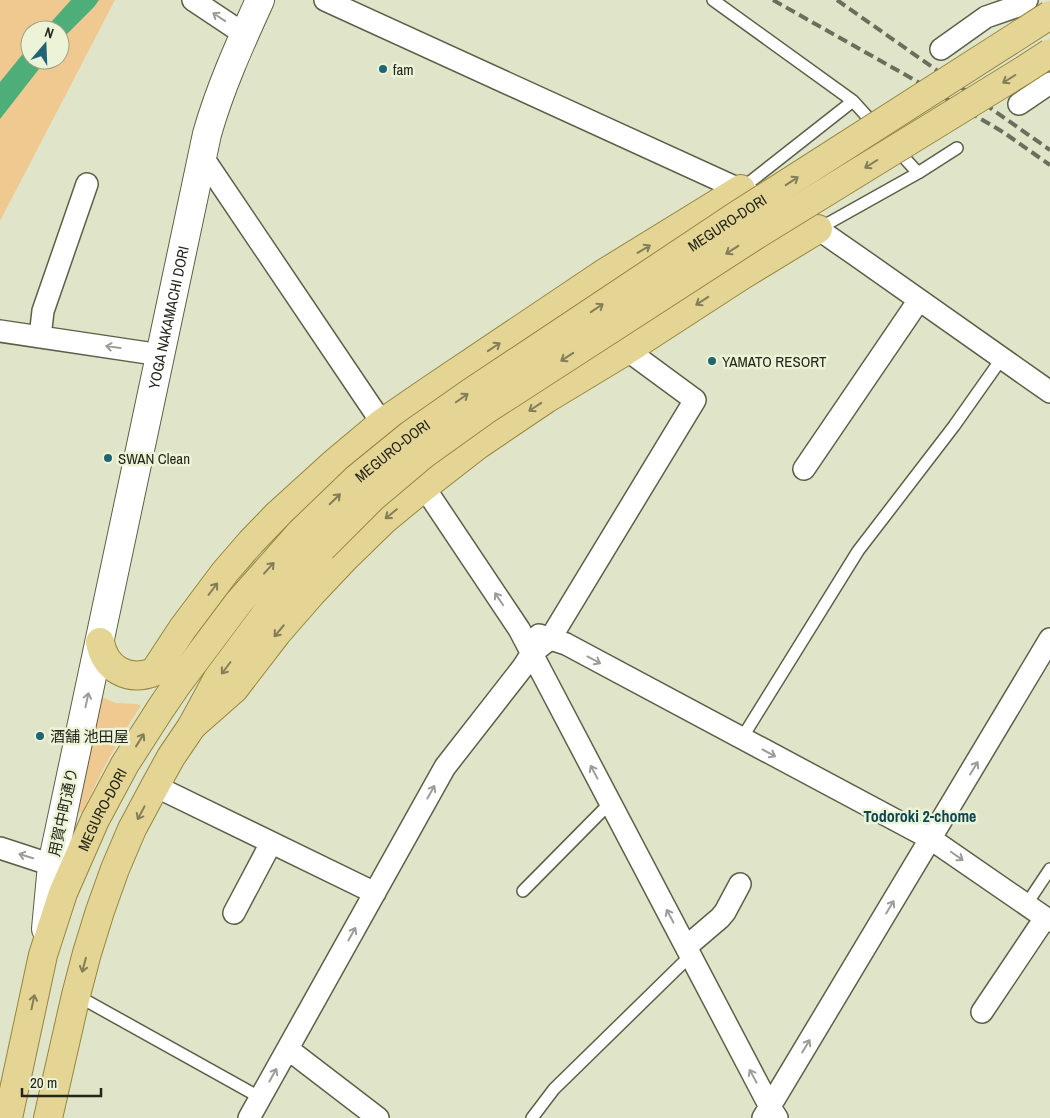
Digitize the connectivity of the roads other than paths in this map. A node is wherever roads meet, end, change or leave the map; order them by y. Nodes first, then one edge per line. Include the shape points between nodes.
1 (193, 0) edge
2 (260, 0) edge
3 (325, 0) edge
4 (713, 0) edge
5 (1027, 0) edge
6 (1050, 15) edge
7 (244, 34) junction
8 (941, 49) dead end
9 (1050, 53) edge
10 (1050, 84) edge
11 (853, 101) junction
12 (1019, 104) dead end
13 (957, 148) dead end
14 (202, 156) junction
15 (918, 173) junction
16 (87, 184) dead end
17 (741, 189) junction
18 (818, 229) junction
19 (606, 272) junction
20 (919, 300) junction
21 (672, 322) junction
22 (0, 331) edge
23 (40, 336) junction
24 (627, 350) junction
25 (161, 355) junction
26 (1002, 358) junction
27 (1050, 392) edge
28 (382, 423) junction
29 (804, 469) dead end
30 (424, 487) junction
31 (311, 541) junction
32 (184, 628) junction
33 (519, 629) junction
34 (550, 640) junction
35 (100, 642) junction
36 (207, 644) junction
37 (1048, 648) edge
38 (532, 653) junction
39 (178, 658) junction
40 (165, 679) junction
41 (192, 726) junction
42 (742, 738) junction
43 (155, 786) junction
44 (610, 803) junction
45 (932, 838) junction
46 (271, 843) junction
47 (0, 848) edge
48 (52, 864) junction
49 (1050, 869) edge
50 (740, 884) dead end
51 (523, 891) dead end
52 (375, 893) junction
53 (1026, 905) junction
54 (234, 913) dead end
55 (1048, 920) edge
56 (688, 951) junction
57 (43, 955) junction
58 (76, 995) junction
59 (982, 1012) dead end
60 (25, 1042) junction
61 (288, 1049) junction
62 (0, 1078) edge
63 (260, 1098) junction
64 (770, 1114) edge
65 (8, 1118) edge
66 (48, 1118) edge
67 (249, 1118) edge
68 (378, 1118) edge
69 (532, 1118) edge

7 -> 1 street
2 - 7 street, YOGA NAKAMACHI DORI
3 - 17 street
4 - 11 lane
5 - 8 street via 986,17
31 -> 6 main road, MEGURO-DORI, bridge via 356,479 410,435 748,209
7 - 14 street, YOGA NAKAMACHI DORI via 213,113
9 -> 31 main road, MEGURO-DORI, bridge via 756,235 484,411
10 - 12 street
11 - 15 lane
11 - 17 lane
13 - 15 lane
14 - 25 street, YOGA NAKAMACHI DORI
14 - 28 street
15 - 18 lane
16 - 23 street via 43,311
17 - 18 street
19 -> 17 main road
18 - 20 street
18 -> 21 main road
19 - 21 street
28 -> 19 main road
20 - 26 street
20 - 29 street
21 - 24 main road
22 - 23 street
25 -> 23 street
24 -> 30 main road via 478,445
24 - 34 street via 695,400
25 - 35 street, YOGA NAKAMACHI DORI
26 - 27 street
26 - 42 lane via 858,551
32 -> 28 main road via 225,572 278,514
33 -> 30 street
30 -> 41 main road via 346,557 277,633 234,689
36 -> 31 main road, MEGURO-DORI via 239,602
31 -> 41 main road, MEGURO-DORI via 282,592 218,678
32 - 39 main road
32 - 40 main road
33 - 34 street
33 - 38 street
34 - 38 street
34 -> 42 street via 566,644
35 - 40 main road via 106,659 121,673
48 -> 35 street, 用賀中町通り
36 - 39 main road
36 - 40 main road, MEGURO-DORI
45 -> 37 street
44 -> 38 street
52 -> 38 street via 445,767
39 - 40 main road
57 -> 40 main road, MEGURO-DORI via 63,893 95,820 160,708
41 - 43 main road, MEGURO-DORI
42 -> 45 street
43 - 46 street
43 -> 58 main road, MEGURO-DORI via 115,869
44 - 51 lane
56 -> 44 street
45 -> 53 street
64 -> 45 street
46 - 52 street
46 - 54 street
48 -> 47 street
48 - 57 street, 用賀中町通り
49 - 53 lane
50 - 56 street via 726,912
61 -> 52 street
53 - 55 street
55 - 59 street
64 -> 56 street
56 - 69 lane via 554,1089
60 -> 57 main road, MEGURO-DORI
58 - 63 lane
58 - 66 main road, MEGURO-DORI
60 - 62 main road
60 - 65 main road, MEGURO-DORI
63 -> 61 street
61 - 68 street
63 - 67 street

